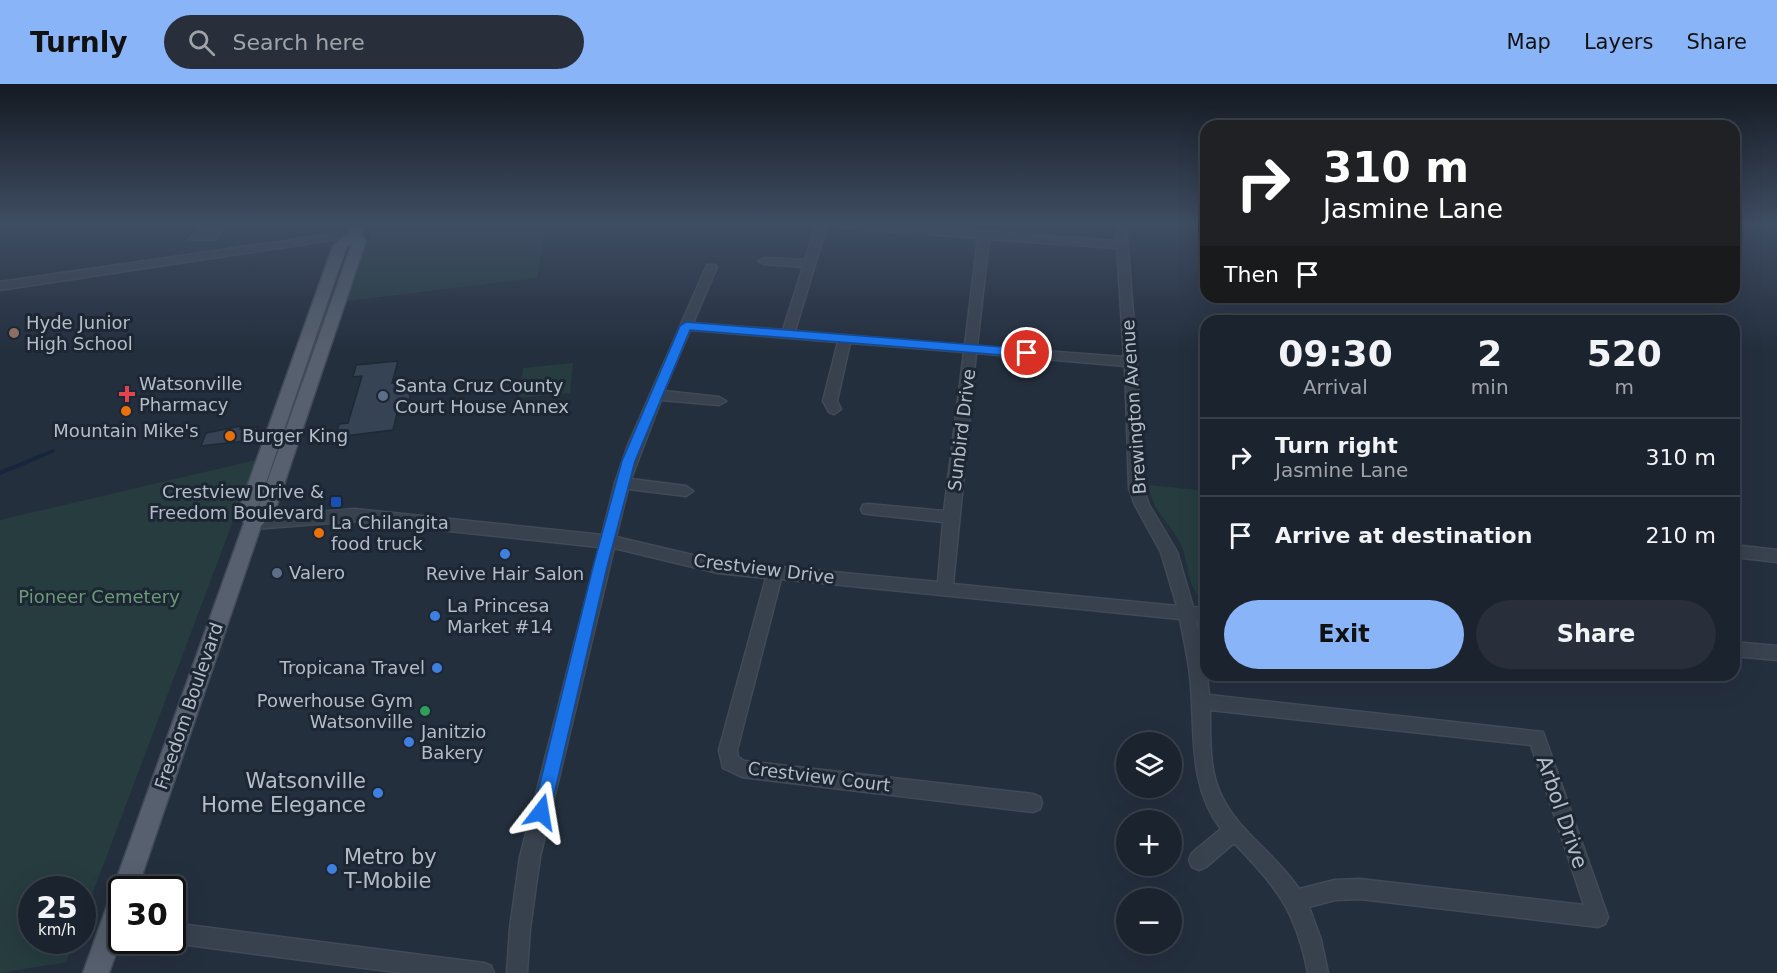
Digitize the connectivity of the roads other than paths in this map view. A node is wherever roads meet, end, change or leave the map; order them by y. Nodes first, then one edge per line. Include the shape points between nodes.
1 (128, 265) edge
2 (351, 265) edge
3 (809, 265) edge
4 (981, 265) edge
5 (1124, 265) edge
6 (711, 267) dead end
7 (0, 286) edge
8 (686, 326) junction
9 (788, 334) junction
10 (845, 339) junction
11 (971, 349) junction
12 (1131, 362) junction
13 (657, 395) junction
14 (719, 401) dead end
15 (834, 409) dead end
16 (622, 483) junction
17 (686, 491) dead end
18 (868, 508) dead end
19 (951, 517) junction
20 (253, 523) junction
21 (607, 541) junction
22 (1740, 552) edge
23 (1777, 556) edge
24 (775, 572) junction
25 (945, 590) junction
26 (1185, 613) junction
27 (1200, 614) edge
28 (1740, 650) edge
29 (1777, 653) edge
30 (1202, 702) junction
31 (1033, 803) dead end
32 (1234, 831) junction
33 (1199, 860) dead end
34 (130, 876) edge
35 (1296, 900) junction
36 (186, 935) edge
37 (108, 947) edge
38 (96, 973) edge
39 (484, 973) edge
40 (517, 973) edge
41 (1318, 973) edge

1 - 7 street
2 - 20 main road, Freedom Boulevard via 266,511
3 - 9 street
4 - 11 street, Sunbird Drive
5 - 12 street, Brewington Avenue
6 - 8 street
8 - 9 street
8 - 13 street
9 - 10 street
10 - 11 street
10 - 15 street via 830,401
11 - 12 street
11 - 19 street, Sunbird Drive
12 - 26 street, Brewington Avenue via 1136,488 1141,506 1171,558
13 - 14 street
13 - 16 street
16 - 17 street
16 - 21 street
18 - 19 street
19 - 25 street, Sunbird Drive
20 - 21 street, Crestview Drive via 355,515
20 - 34 main road, Freedom Boulevard
21 - 24 street, Crestview Drive via 704,564
21 - 40 street via 530,857
22 - 23 street
24 - 25 street, Crestview Drive
24 - 31 street, Crestview Court via 728,750 729,762 742,769
25 - 26 street, Crestview Drive
26 - 27 street, Crestview Drive
26 - 30 street, Brewington Avenue
28 - 29 street
30 - 32 street, Brewington Avenue via 1207,784 1217,808
30 - 35 street, Arbol Drive via 1537,738 1598,917 1360,889 1335,890
32 - 33 street
32 - 35 street, Brewington Avenue via 1276,873
35 - 41 street, Brewington Avenue via 1310,936
36 - 39 street
37 - 38 main road

